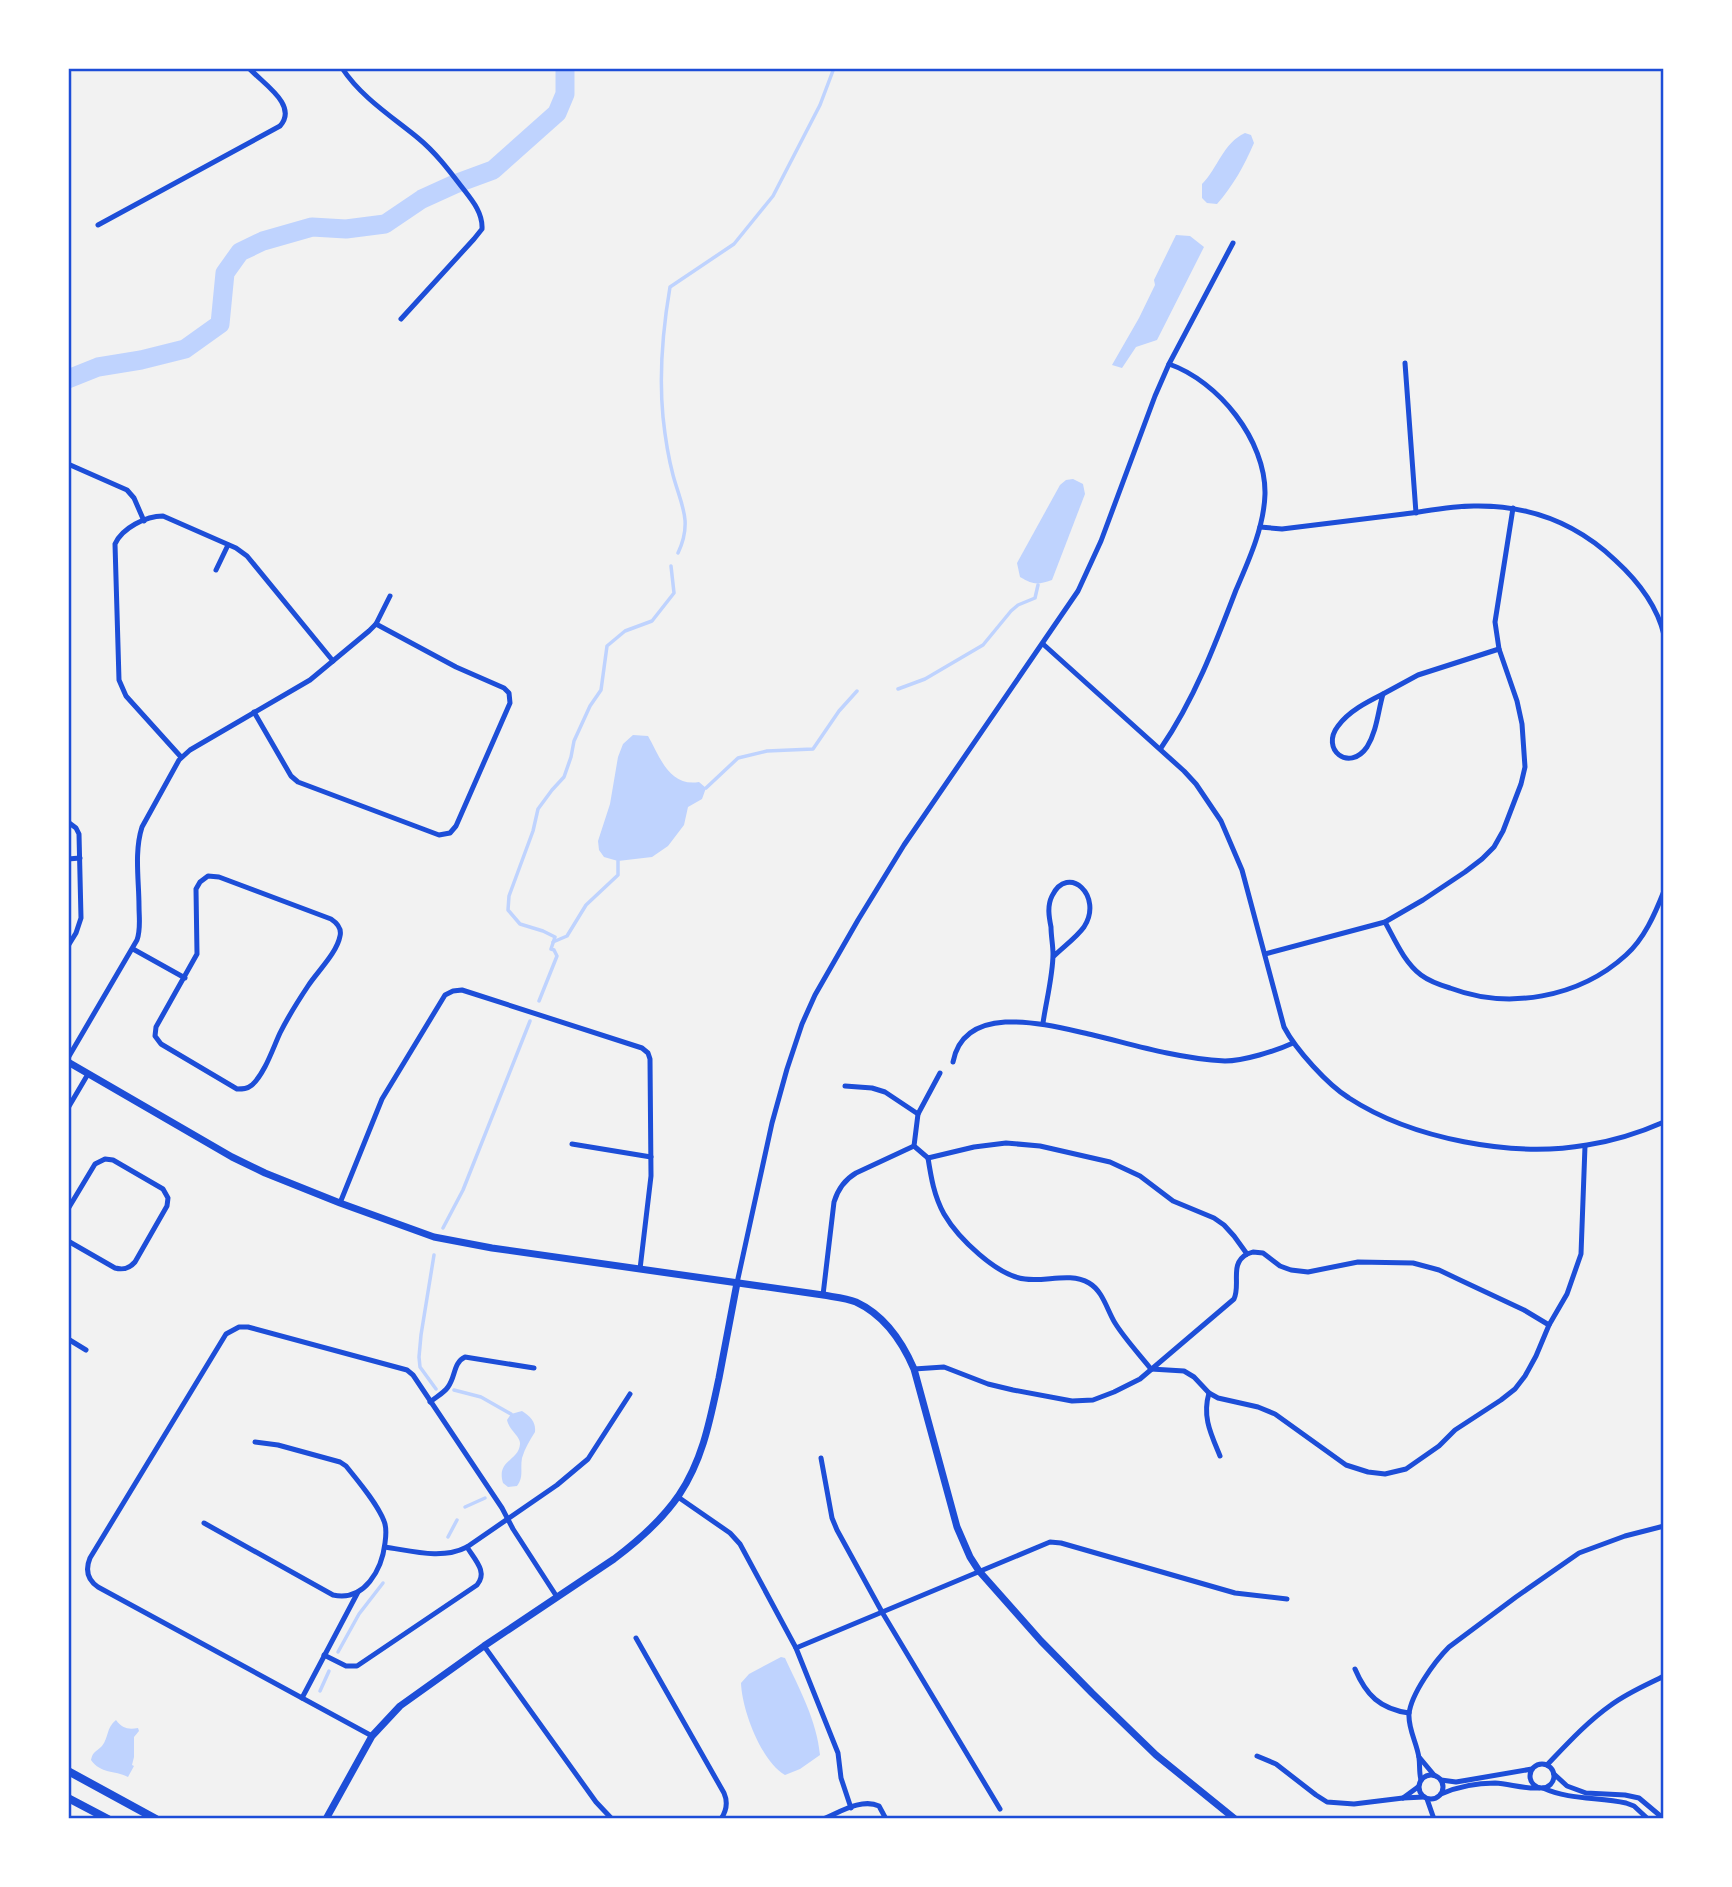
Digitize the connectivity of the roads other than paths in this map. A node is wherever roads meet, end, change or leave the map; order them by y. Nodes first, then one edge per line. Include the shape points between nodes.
1 (249, 68) edge
2 (342, 68) edge
3 (98, 225) dead end
4 (1233, 243) dead end
5 (401, 319) dead end
6 (1405, 363) dead end
7 (1169, 364) junction
8 (68, 464) edge
9 (1513, 509) junction
10 (1416, 513) junction
11 (144, 521) junction
12 (1260, 527) junction
13 (228, 545) junction
14 (216, 570) dead end
15 (390, 596) dead end
16 (376, 624) junction
17 (1664, 625) edge
18 (1663, 633) edge
19 (1043, 644) junction
20 (1499, 649) junction
21 (333, 661) junction
22 (1383, 694) junction
23 (254, 712) junction
24 (1161, 748) junction
25 (181, 757) junction
26 (68, 822) edge
27 (80, 858) junction
28 (68, 859) edge
29 (1664, 891) edge
30 (1385, 922) junction
31 (68, 946) edge
32 (133, 949) junction
33 (1265, 954) junction
34 (1053, 957) junction
35 (185, 978) junction
36 (1043, 1023) junction
37 (1293, 1043) junction
38 (68, 1060) edge
39 (953, 1062) dead end
40 (940, 1073) dead end
41 (88, 1074) junction
42 (845, 1086) dead end
43 (68, 1108) edge
44 (918, 1114) junction
45 (1664, 1122) edge
46 (572, 1144) dead end
47 (914, 1146) junction
48 (1585, 1146) junction
49 (651, 1157) junction
50 (928, 1158) junction
51 (340, 1203) junction
52 (68, 1209) edge
53 (68, 1241) edge
54 (1247, 1254) junction
55 (640, 1269) junction
56 (737, 1283) junction
57 (823, 1295) junction
58 (1549, 1325) junction
59 (68, 1339) edge
60 (86, 1350) dead end
61 (534, 1368) dead end
62 (914, 1369) junction
63 (1151, 1369) junction
64 (1209, 1392) junction
65 (630, 1394) dead end
66 (430, 1402) junction
67 (255, 1442) dead end
68 (1220, 1456) dead end
69 (821, 1458) dead end
70 (678, 1497) junction
71 (508, 1519) junction
72 (204, 1524) dead end
73 (1664, 1526) edge
74 (384, 1547) junction
75 (467, 1547) junction
76 (979, 1571) junction
77 (359, 1592) junction
78 (557, 1597) junction
79 (1287, 1599) dead end
80 (882, 1612) junction
81 (636, 1638) dead end
82 (484, 1646) junction
83 (796, 1648) junction
84 (324, 1655) junction
85 (1355, 1669) dead end
86 (1664, 1676) edge
87 (302, 1698) junction
88 (1409, 1713) junction
89 (372, 1736) junction
90 (1257, 1756) dead end
91 (1419, 1757) junction
92 (1547, 1765) junction
93 (1532, 1769) junction
94 (68, 1771) edge
95 (1554, 1774) junction
96 (1434, 1775) junction
97 (1421, 1780) junction
98 (1441, 1780) junction
99 (1418, 1787) junction
100 (1541, 1788) junction
101 (1439, 1796) junction
102 (68, 1798) edge
103 (1403, 1798) junction
104 (1425, 1798) junction
105 (1639, 1798) junction
106 (1634, 1806) junction
107 (851, 1808) junction
108 (1000, 1809) dead end
109 (1433, 1816) edge
110 (1661, 1818) edge
111 (108, 1819) edge
112 (156, 1819) edge
113 (326, 1819) edge
114 (612, 1819) edge
115 (721, 1819) edge
116 (823, 1819) edge
117 (886, 1819) edge
118 (1235, 1819) edge
119 (1647, 1819) edge

1 - 3 street via 282,103 285,121
2 - 5 street via 362,93 419,139 450,172 478,210 482,223 466,248
4 - 7 street
6 - 10 street
7 - 12 street via 1207,386 1245,428 1264,477
7 - 19 street via 1092,564
8 - 11 street via 127,490
9 - 10 street via 1471,506
9 - 18 street via 1556,520 1598,545 1637,582 1657,613
9 - 20 street via 1496,622
10 - 12 street via 1282,529
11 - 13 street via 163,516
11 - 25 street via 124,532 116,544 118,680 126,696
12 - 24 street via 1213,648 1176,727
13 - 14 street
13 - 21 street via 242,551 258,568
15 - 16 street
16 - 21 street
16 - 23 street via 509,693 510,703 450,834 439,835 298,782
17 - 18 street
19 - 24 street
19 - 56 street via 904,845 815,995 794,1046 772,1123
20 - 22 street via 1428,671
20 - 30 street via 1519,713 1525,767 1503,831 1482,859
21 - 23 street
22 - 22 street via 1339,724 1332,734 1338,755 1354,758 1367,746
23 - 25 street
24 - 33 street via 1196,784 1221,821 1242,870
25 - 32 street via 139,835 140,928
26 - 27 street via 78,831
27 - 28 street
27 - 31 street via 81,918
29 - 30 street via 1648,927 1612,967 1566,990 1523,999 1466,994 1422,976 1410,965
30 - 33 street
32 - 35 street
32 - 38 street
33 - 37 street via 1284,1027
34 - 34 street via 1050,902 1060,886 1074,883 1082,886 1090,899 1088,918
34 - 36 street
35 - 35 street via 156,1027 157,1039 237,1088 248,1088 255,1083 306,988 335,948 340,930 331,919 208,876 196,889 198,950
36 - 37 street via 1169,1054 1215,1060 1229,1061
36 - 39 street via 1019,1021 980,1028 961,1041
37 - 48 street via 1347,1097 1405,1125 1487,1146
38 - 41 street
40 - 44 street
41 - 43 street
41 - 51 street via 232,1157
42 - 44 street via 872,1087
44 - 47 street
45 - 48 street
46 - 49 street
47 - 50 street
47 - 57 street via 849,1177 839,1189
48 - 58 street via 1581,1254 1567,1294
49 - 51 street via 650,1059 645,1050 458,990 442,999 382,1099
49 - 55 street
50 - 54 street via 1006,1143 1110,1163 1140,1176 1173,1202 1214,1218
50 - 63 street via 943,1213 962,1238 1008,1274 1091,1284
51 - 55 street via 461,1243
52 - 53 street via 95,1164 105,1159 163,1189 168,1198 166,1209 128,1268 115,1268
54 - 58 street via 1263,1253 1280,1266 1308,1272 1359,1262 1413,1263 1439,1270
54 - 63 street via 1237,1266 1234,1299
55 - 56 street
56 - 57 street
56 - 70 street via 708,1431
57 - 62 street via 855,1302 890,1327
58 - 64 street via 1515,1389 1399,1472 1385,1474 1346,1465 1275,1414
59 - 60 street
61 - 66 street via 465,1357 457,1362 446,1390
62 - 63 street via 944,1367 988,1384 1072,1401 1114,1392
62 - 76 street via 957,1527
63 - 64 street via 1184,1371
64 - 68 street via 1206,1419
65 - 71 street via 588,1459
66 - 71 street
66 - 87 street via 412,1375 399,1367 248,1326 233,1330 221,1341 88,1563 89,1577 98,1587
67 - 74 street via 346,1466 384,1521
69 - 80 street via 832,1518
70 - 78 street via 631,1546
70 - 83 street via 734,1536
71 - 75 street
71 - 78 street
72 - 77 street via 333,1595
73 - 88 street via 1579,1553 1516,1597 1441,1655
74 - 75 street via 447,1555
74 - 77 street via 380,1568
75 - 84 street via 482,1572 477,1585 357,1666
76 - 79 street via 1056,1542 1234,1593
76 - 80 street
76 - 118 street via 1041,1641 1156,1755
77 - 84 street
78 - 82 street
80 - 83 street
80 - 108 street
81 - 115 street via 724,1793 726,1808
82 - 89 street via 407,1700
82 - 114 street
83 - 107 street via 838,1753
84 - 87 street
85 - 88 street via 1373,1698 1395,1711
86 - 92 street via 1609,1706
87 - 89 street
88 - 91 street
89 - 113 street
90 - 103 street via 1276,1764 1327,1802
91 - 96 street
91 - 97 street
92 - 93 street
92 - 95 street
93 - 98 street via 1456,1782
93 - 100 street via 1530,1780
94 - 112 main road
95 - 100 street via 1550,1785
95 - 105 street via 1567,1786 1586,1793
96 - 97 street
96 - 98 street
97 - 99 street
98 - 101 street
99 - 103 street
99 - 104 street
100 - 101 street via 1495,1783 1462,1787
100 - 106 street
101 - 104 street
101 - 109 street
102 - 111 main road
103 - 104 street
104 - 109 street
105 - 106 street
105 - 110 street
106 - 119 street
107 - 116 street
107 - 117 street via 875,1804

